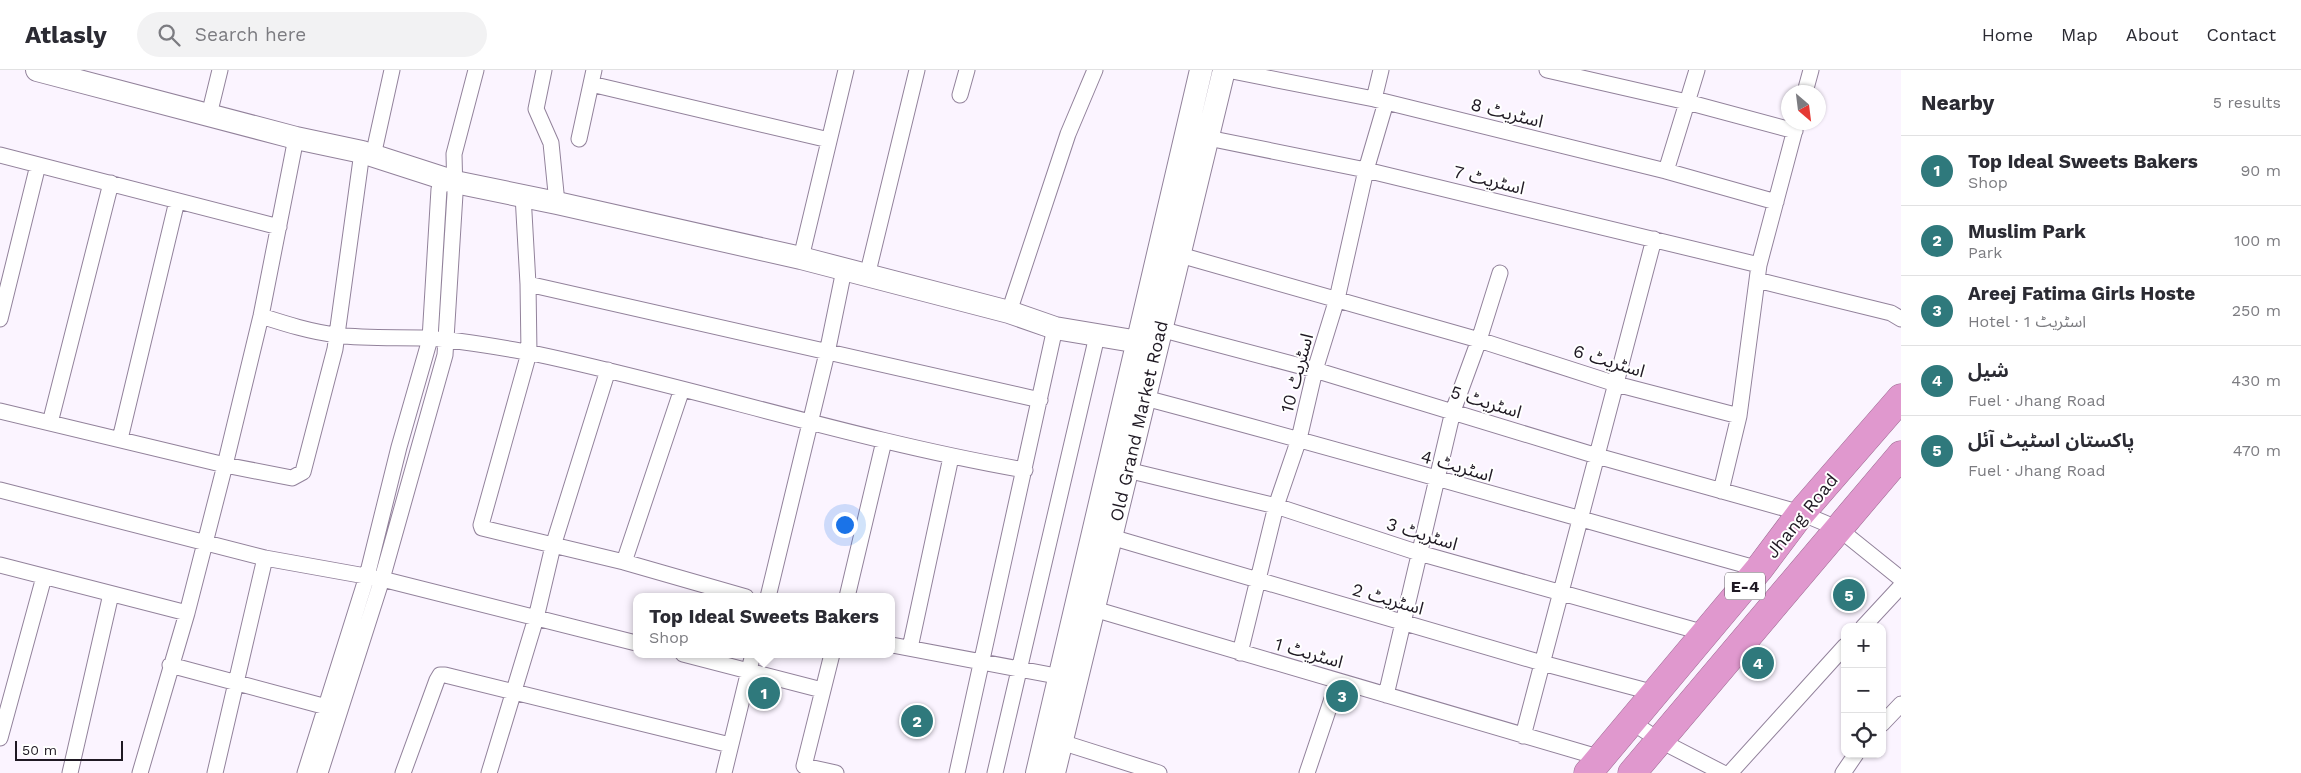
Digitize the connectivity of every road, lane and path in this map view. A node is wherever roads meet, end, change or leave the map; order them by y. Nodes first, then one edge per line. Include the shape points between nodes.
1 (37, 70) edge
2 (220, 70) edge
3 (392, 70) edge
4 (476, 70) edge
5 (544, 70) edge
6 (846, 70) edge
7 (918, 70) edge
8 (967, 70) edge
9 (1095, 70) edge
10 (1202, 70) edge
11 (1226, 70) edge
12 (1381, 70) edge
13 (1547, 70) edge
14 (1697, 70) edge
15 (1811, 70) edge
16 (593, 77) edge
17 (1807, 85) edge
18 (960, 95) dead end
19 (1380, 100) junction
20 (1687, 102) junction
21 (209, 115) junction
22 (1781, 124) edge
23 (1795, 130) edge
24 (296, 138) junction
25 (1208, 138) junction
26 (579, 139) dead end
27 (829, 140) junction
28 (368, 154) junction
29 (0, 155) edge
30 (38, 165) junction
31 (1366, 170) junction
32 (1666, 171) junction
33 (451, 178) junction
34 (111, 184) junction
35 (523, 195) junction
36 (177, 201) junction
37 (1776, 202) junction
38 (557, 203) junction
39 (279, 227) junction
40 (1654, 239) junction
41 (1180, 255) junction
42 (801, 258) junction
43 (844, 270) junction
44 (1758, 272) junction
45 (1500, 273) dead end
46 (867, 276) junction
47 (528, 284) junction
48 (1337, 300) junction
49 (1009, 312) junction
50 (261, 316) junction
51 (0, 319) edge
52 (1901, 319) edge
53 (1055, 328) junction
54 (338, 336) junction
55 (1097, 336) junction
56 (430, 338) junction
57 (1152, 338) junction
58 (446, 340) junction
59 (1479, 340) junction
60 (529, 353) junction
61 (827, 353) junction
62 (608, 370) junction
63 (1315, 370) junction
64 (1616, 384) junction
65 (682, 389) junction
66 (1145, 398) junction
67 (1901, 398) edge
68 (1040, 400) junction
69 (0, 411) edge
70 (1452, 411) junction
71 (1739, 416) junction
72 (810, 421) junction
73 (50, 422) junction
74 (120, 439) junction
75 (1299, 439) junction
76 (884, 441) junction
77 (1901, 455) edge
78 (1597, 456) junction
79 (951, 457) junction
80 (225, 465) junction
81 (1025, 470) junction
82 (1127, 470) junction
83 (1436, 480) junction
84 (0, 490) edge
85 (1721, 491) junction
86 (1276, 506) junction
87 (1801, 513) junction
88 (1580, 520) junction
89 (1839, 529) junction
90 (1111, 537) junction
91 (205, 543) junction
92 (552, 546) junction
93 (1419, 554) junction
94 (265, 558) junction
95 (624, 562) junction
96 (0, 565) edge
97 (1759, 569) junction
98 (367, 576) junction
99 (44, 577) junction
100 (382, 579) junction
101 (1901, 579) edge
102 (1257, 580) junction
103 (1901, 586) edge
104 (732, 593) edge
105 (769, 593) edge
106 (848, 593) edge
107 (111, 594) junction
108 (1561, 594) junction
109 (1094, 609) junction
110 (187, 613) junction
111 (536, 618) junction
112 (1403, 622) junction
113 (1867, 623) edge
114 (1705, 633) junction
115 (633, 642) edge
116 (895, 646) edge
117 (910, 648) junction
118 (1841, 650) edge
119 (1240, 652) junction
120 (700, 658) edge
121 (752, 658) edge
122 (831, 658) edge
123 (983, 664) junction
124 (1542, 664) junction
125 (170, 666) junction
126 (749, 670) junction
127 (1020, 670) junction
128 (1068, 678) junction
129 (1338, 681) junction
130 (236, 683) junction
131 (822, 690) junction
132 (514, 693) junction
133 (1655, 693) junction
134 (1386, 695) junction
135 (1901, 704) edge
136 (333, 709) junction
137 (1886, 720) edge
138 (1630, 721) junction
139 (1, 730) edge
140 (1523, 736) junction
141 (1659, 740) junction
142 (1061, 742) junction
143 (730, 745) junction
144 (1853, 758) edge
145 (1594, 765) edge
146 (803, 769) edge
147 (70, 773) edge
148 (140, 773) edge
149 (215, 773) edge
150 (305, 773) edge
151 (320, 773) edge
152 (403, 773) edge
153 (489, 773) edge
154 (724, 773) edge
155 (836, 773) edge
156 (957, 773) edge
157 (996, 773) edge
158 (1037, 773) edge
159 (1054, 773) edge
160 (1159, 773) edge
161 (1307, 773) edge
162 (1632, 773) edge
163 (1723, 773) edge
164 (1730, 773) edge
165 (1843, 773) edge

1 - 21 street
2 - 21 street
3 - 28 street
4 - 33 street
5 - 38 street via 536,109 551,144
6 - 27 street
7 - 46 street
8 - 18 street
9 - 49 street via 1068,134
10 - 57 street, Old Grand Market Road
11 - 19 street, اسٹریٹ 8
11 - 25 street, Old Grand Market Road
12 - 19 street, اسٹریٹ 10
13 - 20 street
14 - 20 street
15 - 17 street
16 - 26 street
16 - 27 street
19 - 31 street, اسٹریٹ 10
19 - 32 street, اسٹریٹ 8
20 - 22 street
20 - 32 street
21 - 24 street
23 - 37 street
24 - 28 street
24 - 39 street
25 - 31 street, اسٹریٹ 7
25 - 41 street, Old Grand Market Road
27 - 42 street
28 - 33 street
28 - 54 street
29 - 30 street
30 - 34 street
30 - 51 street
31 - 40 street, اسٹریٹ 7
31 - 48 street, اسٹریٹ 10
32 - 37 street, اسٹریٹ 8
33 - 35 street
33 - 56 street via 439,190
33 - 58 street
34 - 36 street
34 - 73 street
35 - 38 street
35 - 47 street
36 - 39 street
36 - 74 street
37 - 44 street
38 - 42 street
39 - 50 street
40 - 44 street, اسٹریٹ 7
40 - 64 street
41 - 48 street, اسٹریٹ 6
41 - 57 street, Old Grand Market Road
42 - 43 street
43 - 46 street
43 - 61 street
44 - 52 street, اسٹریٹ 7 via 1891,313
44 - 71 street
45 - 59 street
46 - 49 street
47 - 60 street
47 - 61 street
48 - 59 street, اسٹریٹ 6
48 - 63 street, اسٹریٹ 10
49 - 53 street
50 - 54 street
50 - 80 street
53 - 55 street
53 - 68 street
54 - 56 street
54 - 80 street via 303,472 292,478
55 - 57 street
55 - 127 street
56 - 58 street
56 - 98 street
57 - 63 street, اسٹریٹ 5
57 - 66 street, Old Grand Market Road
57 - 128 street, Old Grand Market Road
58 - 60 street
58 - 100 street via 440,375
59 - 64 street, اسٹریٹ 6
59 - 70 street
60 - 62 street
60 - 92 street via 481,525 485,530
61 - 68 street
61 - 72 street
62 - 65 street
62 - 92 street
63 - 70 street, اسٹریٹ 5
63 - 75 street, اسٹریٹ 10
64 - 71 street, اسٹریٹ 6
64 - 78 street
65 - 72 street
65 - 95 street
66 - 75 street, اسٹریٹ 4
66 - 82 street, Old Grand Market Road
67 - 87 highway, Jhang Road / E-4
68 - 81 street
69 - 73 street
70 - 78 street, اسٹریٹ 5
70 - 83 street
71 - 85 street
72 - 76 street
72 - 105 street
73 - 74 street
74 - 80 street
75 - 83 street, اسٹریٹ 4
75 - 86 street, اسٹریٹ 10
76 - 79 street
76 - 106 street
77 - 89 highway, Jhang Road / E-4
78 - 85 street, اسٹریٹ 5
78 - 88 street
79 - 81 street
79 - 117 street
80 - 91 street
81 - 123 street
82 - 86 street, اسٹریٹ 3
82 - 90 street, Old Grand Market Road
83 - 88 street, اسٹریٹ 4
83 - 93 street
84 - 91 street
85 - 87 street, اسٹریٹ 5
86 - 93 street, اسٹریٹ 3
86 - 102 street, اسٹریٹ 10
87 - 89 street, اسٹریٹ 5
87 - 97 highway, Jhang Road / E-4
88 - 97 street, اسٹریٹ 4
88 - 108 street
89 - 101 street, اسٹریٹ 5
89 - 141 highway, Jhang Road / E-4
90 - 102 street, اسٹریٹ 2
90 - 109 street, Old Grand Market Road
91 - 94 street
91 - 110 street
92 - 95 street
92 - 111 street
93 - 108 street, اسٹریٹ 3
93 - 112 street
94 - 98 street
94 - 130 street
95 - 104 street
96 - 99 street
97 - 114 highway, Jhang Road / E-4
98 - 100 street
98 - 136 street
99 - 107 street
99 - 139 street
100 - 111 street
100 - 136 street
102 - 112 street, اسٹریٹ 2
102 - 119 street, اسٹریٹ 10
103 - 113 street
107 - 110 street
107 - 147 street
108 - 114 street, اسٹریٹ 3
108 - 124 street
109 - 119 street, اسٹریٹ 1
109 - 128 street, Old Grand Market Road
110 - 125 street
111 - 115 street
111 - 132 street
112 - 124 street, اسٹریٹ 2
112 - 134 street
114 - 133 highway, Jhang Road / E-4
116 - 117 street
117 - 123 street
118 - 164 street
119 - 129 street, اسٹریٹ 1
120 - 126 street
121 - 126 street
122 - 131 street
123 - 127 street
123 - 156 street
124 - 133 street, اسٹریٹ 2
124 - 140 street
125 - 130 street
125 - 148 street
126 - 131 street
126 - 143 street
127 - 128 street
127 - 157 street
128 - 142 street, Old Grand Market Road
128 - 158 street, Old Grand Market Road
129 - 134 street, اسٹریٹ 1
129 - 161 street
130 - 136 street
130 - 149 street
131 - 146 street
132 - 143 street
132 - 152 street via 440,675
132 - 153 street
133 - 138 highway, Jhang Road / E-4
134 - 140 street, اسٹریٹ 1
135 - 137 street
136 - 150 street
136 - 151 street
138 - 141 street
138 - 145 highway, Jhang Road / E-4
140 - 145 street, اسٹریٹ 1
141 - 162 highway, Jhang Road / E-4
141 - 163 street
142 - 159 street, Old Grand Market Road
142 - 160 street
143 - 154 street
144 - 165 street
146 - 155 street

